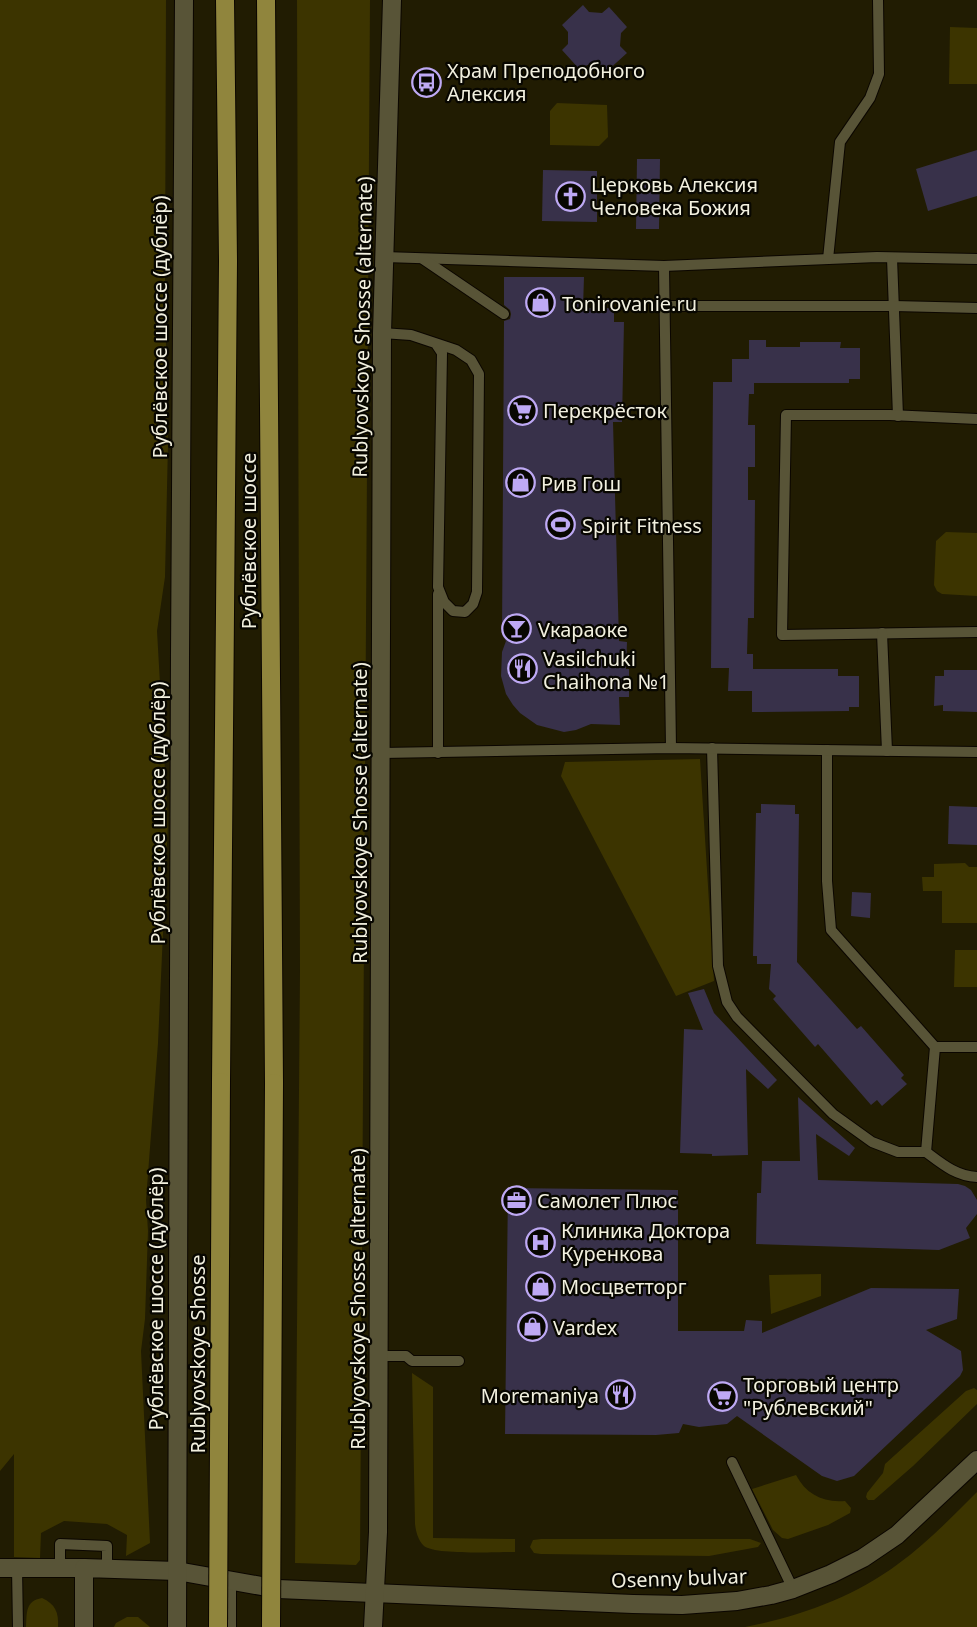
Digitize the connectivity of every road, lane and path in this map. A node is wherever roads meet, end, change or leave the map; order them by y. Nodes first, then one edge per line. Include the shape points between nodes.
1 (184, 0) edge
2 (225, 0) edge
3 (266, 0) edge
4 (392, 0) edge
5 (878, 0) edge
6 (384, 257) junction
7 (892, 258) junction
8 (423, 259) junction
9 (828, 259) junction
10 (977, 259) edge
11 (664, 266) junction
12 (664, 306) junction
13 (894, 306) junction
14 (977, 308) edge
15 (504, 314) dead end
16 (382, 333) junction
17 (436, 344) junction
18 (898, 416) junction
19 (977, 419) edge
20 (438, 587) junction
21 (977, 632) edge
22 (882, 633) junction
23 (671, 748) junction
24 (712, 748) junction
25 (827, 750) junction
26 (887, 751) junction
27 (977, 752) edge
28 (382, 753) junction
29 (438, 753) junction
30 (936, 1047) junction
31 (977, 1047) edge
32 (221, 1082) joint
33 (926, 1152) junction
34 (977, 1177) edge
35 (379, 1356) junction
36 (459, 1360) dead end
37 (977, 1460) edge
38 (732, 1462) dead end
39 (278, 1542) dead end
40 (9, 1568) edge
41 (60, 1568) junction
42 (84, 1568) junction
43 (108, 1569) junction
44 (177, 1571) junction
45 (231, 1579) junction
46 (278, 1589) junction
47 (793, 1589) junction
48 (375, 1593) junction
49 (18, 1627) edge
50 (84, 1627) edge
51 (177, 1627) edge
52 (218, 1627) edge
53 (231, 1627) edge
54 (271, 1627) edge
55 (373, 1627) edge

1 - 44 main road, Рублёвское шоссе (дублёр)
2 - 32 main road, Рублёвское шоссе via 228,261
3 - 54 main road, Рублёвское шоссе, bridge via 274,1083
4 - 6 main road, Rublyovskoye Shosse (alternate)
5 - 9 lane via 879,74 870,98 840,142
6 - 8 lane
6 - 16 main road, Rublyovskoye Shosse (alternate)
7 - 9 lane
7 - 10 lane
7 - 13 lane
8 - 11 lane
8 - 15 lane
9 - 11 lane
11 - 12 lane
12 - 13 lane
12 - 23 lane
13 - 14 lane
13 - 18 lane
16 - 17 lane via 411,335
16 - 28 main road, Rublyovskoye Shosse (alternate)
17 - 20 lane via 442,353
17 - 20 lane via 471,360 479,374 477,592 465,612 453,611
18 - 19 lane
18 - 22 lane via 786,415 782,635
20 - 29 lane
21 - 22 lane
22 - 26 lane
23 - 24 lane
23 - 29 lane
24 - 25 lane
24 - 33 lane via 718,966 727,1002 737,1017 833,1114 872,1142 898,1152
25 - 26 lane
25 - 30 lane via 831,930
26 - 27 lane
28 - 29 lane
28 - 35 main road, Rublyovskoye Shosse (alternate)
30 - 31 lane
30 - 33 lane
32 - 52 main road, Rublyovskoye Shosse, bridge
33 - 34 lane via 951,1170
35 - 36 lane via 406,1356 412,1361
35 - 48 main road, Rublyovskoye Shosse (alternate)
37 - 47 main road, Osenny bulvar via 897,1535 863,1558
38 - 47 lane
39 - 46 lane
40 - 41 main road, Osenny bulvar
40 - 49 lane
41 - 42 main road, Osenny bulvar
41 - 43 lane via 60,1544 107,1546
42 - 43 main road, Osenny bulvar
42 - 50 main road
43 - 44 main road, Osenny bulvar
44 - 45 main road, Osenny bulvar
44 - 51 main road, Рублёвское шоссе (дублёр)
45 - 46 main road, Osenny bulvar
45 - 53 lane
46 - 48 main road, Osenny bulvar
47 - 48 main road, Osenny bulvar via 754,1599 682,1605
48 - 55 main road, Rublyovskoye Shosse (alternate)

